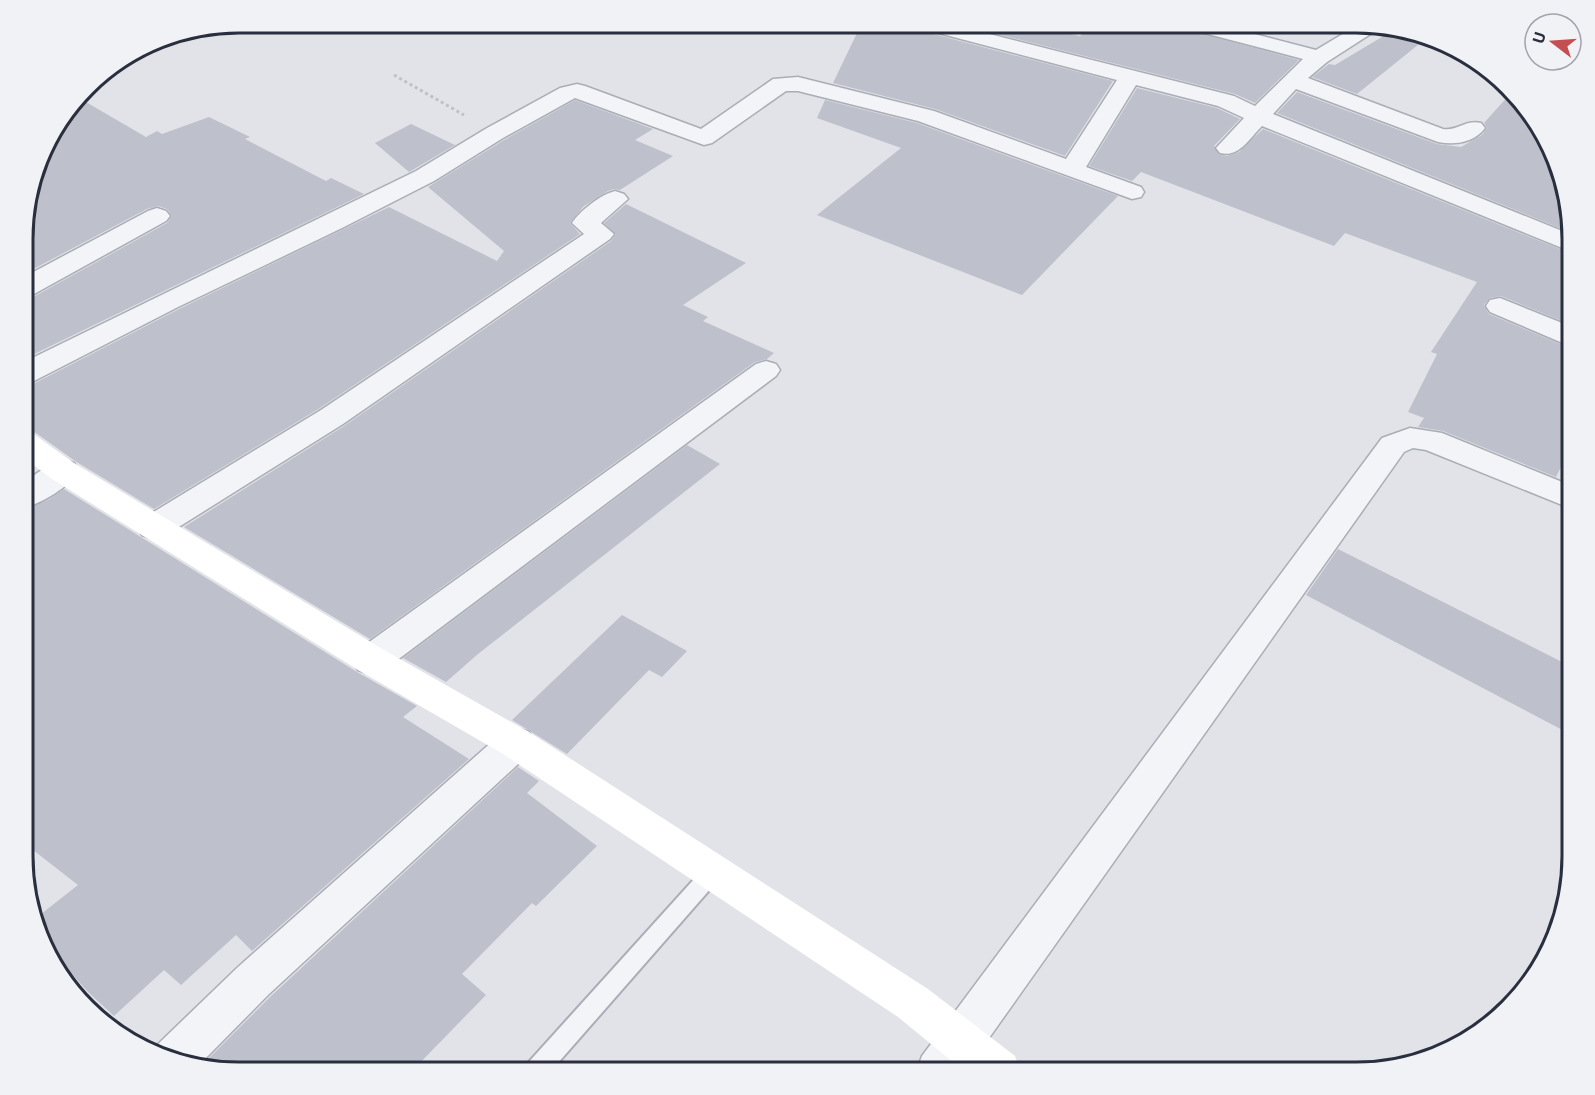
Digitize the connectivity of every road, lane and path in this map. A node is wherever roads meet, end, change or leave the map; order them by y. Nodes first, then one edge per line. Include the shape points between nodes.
1 (961, 33) edge
2 (998, 33) edge
3 (1244, 33) edge
4 (1359, 33) edge
5 (992, 40) junction
6 (1318, 57) junction
7 (394, 75) dead end
8 (1130, 76) junction
9 (1292, 80) junction
10 (1259, 115) junction
11 (1473, 128) dead end
12 (495, 133) junction
13 (1228, 148) dead end
14 (1071, 170) junction
15 (1132, 192) dead end
16 (615, 200) dead end
17 (157, 216) dead end
18 (1562, 240) edge
19 (33, 283) edge
20 (1500, 306) dead end
21 (1562, 334) edge
22 (33, 369) edge
23 (766, 370) dead end
24 (33, 449) edge
25 (63, 471) junction
26 (33, 491) edge
27 (1562, 494) edge
28 (154, 527) junction
29 (371, 660) junction
30 (516, 743) junction
31 (712, 873) junction
32 (181, 1053) edge
33 (948, 1057) edge
34 (544, 1062) edge
35 (965, 1062) edge

1 - 5 street
2 - 5 street
3 - 6 street
4 - 6 street
5 - 8 street
6 - 9 street
7 - 12 path
8 - 10 street via 1226,101
8 - 14 street
9 - 10 street
9 - 11 street via 1438,135 1464,136
10 - 13 street
10 - 18 street
12 - 14 street via 577,91 708,138 781,84 788,83 926,116
12 - 22 street via 425,176
14 - 15 street
16 - 28 street via 585,223 601,234 332,417
17 - 19 street
20 - 21 street
23 - 29 street
24 - 25 street
25 - 26 street
25 - 28 street
27 - 33 street via 1431,440 1410,438 1393,445
28 - 29 street
29 - 30 street
30 - 31 street
30 - 32 street via 253,981
31 - 33 street via 914,1003
31 - 34 lane
33 - 35 street

